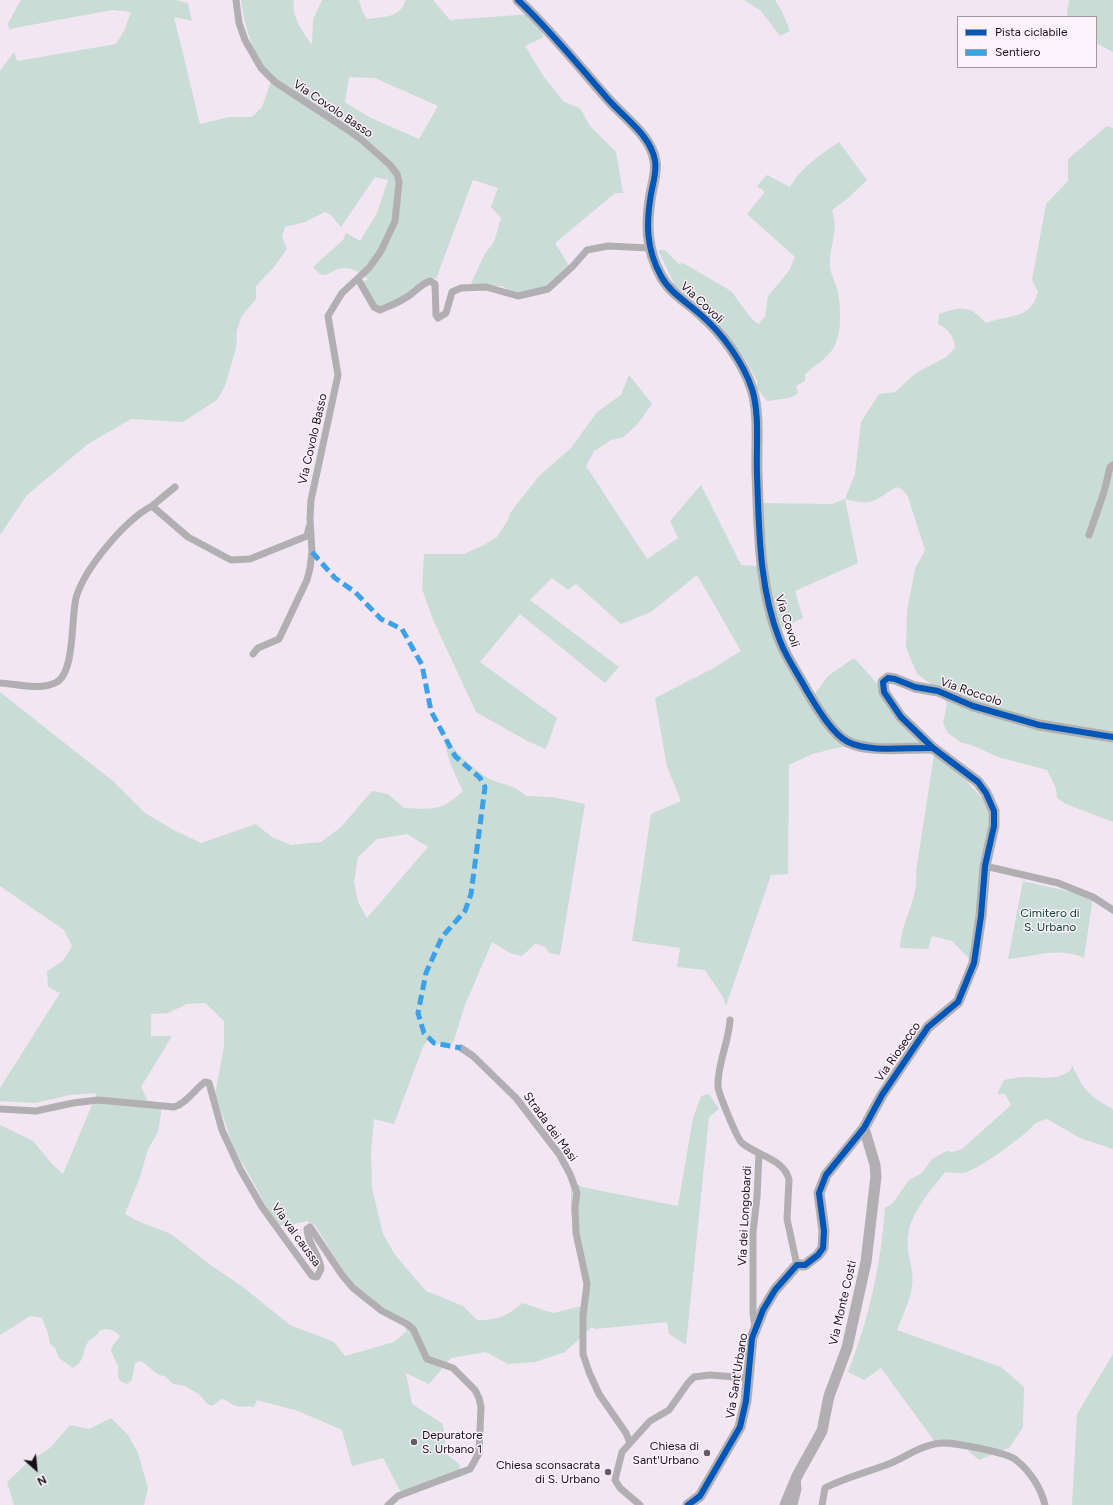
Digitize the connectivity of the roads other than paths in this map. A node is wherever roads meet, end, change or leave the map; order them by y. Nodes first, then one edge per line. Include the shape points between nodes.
1 (236, 0) edge
2 (518, 0) edge
3 (649, 248) junction
4 (358, 279) junction
5 (1113, 465) edge
6 (175, 487) dead end
7 (152, 506) junction
8 (310, 525) junction
9 (1089, 535) dead end
10 (253, 654) dead end
11 (0, 683) edge
12 (1113, 737) edge
13 (933, 748) junction
14 (985, 866) junction
15 (1113, 910) edge
16 (730, 1020) dead end
17 (461, 1048) dead end
18 (0, 1108) edge
19 (864, 1128) junction
20 (759, 1153) junction
21 (797, 1265) junction
22 (756, 1329) junction
23 (748, 1378) junction
24 (630, 1443) junction
25 (797, 1476) junction
26 (691, 1504) edge
27 (388, 1505) edge
28 (640, 1505) edge
29 (785, 1505) edge
30 (794, 1505) edge
31 (822, 1505) edge
32 (1046, 1505) edge

1 - 4 street, Via Covolo Basso via 239,23 245,40 264,72 348,130 390,165 397,174 399,192 393,227 376,259
2 - 3 street, Via Covoli via 640,132 650,148 655,163 649,206
3 - 4 street via 608,246 587,250 548,288 518,296 486,287 461,288 452,292 446,313 438,318 435,284 430,281 425,282 405,299 380,310 374,307
3 - 13 street, Via Covoli via 666,284 718,332 748,380 755,404 763,574 773,623 787,657 817,706 835,730 849,742 872,747
4 - 8 street, Via Covolo Basso via 342,293 328,316 338,375 315,481
5 - 9 street via 1110,467
6 - 7 street
7 - 8 street via 188,537 231,560 250,559 306,536
7 - 11 street via 145,509 112,539 81,586 74,607 67,668 61,678 44,686
8 - 10 street, Via Covolo Basso via 312,552 307,580 278,639 258,648
12 - 13 street, Via Roccolo via 1039,725 973,706 938,691 888,678 882,686 887,697 901,717
13 - 14 street, Via Riosecco via 978,782 991,802 994,826
14 - 15 street via 1058,883 1093,897
14 - 19 street, Via Riosecco via 974,963 962,996 928,1027 882,1095
16 - 20 street via 719,1077 720,1094 739,1140
17 - 24 street, Strada dei Masi via 473,1056 516,1098 559,1154 570,1174 577,1193 576,1233 587,1284 583,1316 583,1354 599,1394
18 - 27 street, Via val caussa via 36,1111 98,1100 174,1107 184,1102 202,1084 209,1083 222,1130 240,1169 262,1207 312,1276 317,1277 322,1269 307,1234 310,1227 353,1288 382,1312 411,1327 427,1359 454,1368 475,1390 479,1398 481,1407 478,1453 470,1469 398,1496
19 - 21 street, Via Riosecco via 826,1175 819,1192 824,1231 821,1252 805,1265
19 - 25 street, Via Monte Costi via 876,1176 864,1271 847,1348 829,1396 822,1431
20 - 21 street via 781,1167 789,1178 787,1219
20 - 22 street, Via dei Longobardi via 752,1232 753,1314
21 - 22 street, Via Riosecco via 775,1290 763,1310
22 - 23 street, Via Sant'Urbano via 752,1338
23 - 24 street via 710,1375 694,1377 669,1410 650,1421
23 - 26 street, Via Sant'Urbano via 740,1427 700,1496
24 - 28 street via 622,1452 615,1480 620,1488
25 - 29 street, Via Monte Costi
25 - 30 street, Via Monte Costi via 798,1489
31 - 32 street via 826,1488 838,1481 890,1463 924,1447 942,1443 962,1444 1015,1458 1037,1483

